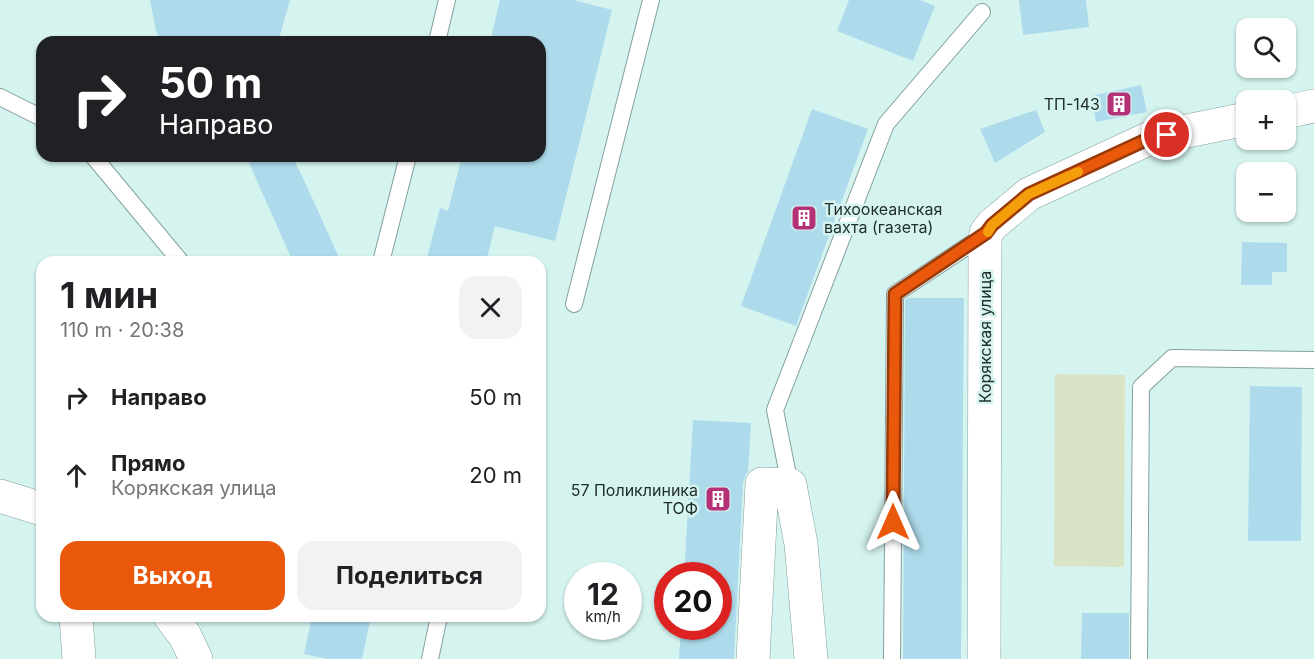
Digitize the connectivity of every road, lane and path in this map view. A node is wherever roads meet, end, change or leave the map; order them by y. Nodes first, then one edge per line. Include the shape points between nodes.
1 (447, 0) edge
2 (651, 0) edge
3 (982, 12) dead end
4 (438, 36) edge
5 (0, 97) edge
6 (1314, 106) edge
7 (1296, 110) edge
8 (36, 115) edge
9 (1236, 121) edge
10 (98, 162) edge
11 (406, 162) edge
12 (986, 233) junction
13 (176, 256) edge
14 (383, 256) edge
15 (574, 304) dead end
16 (1314, 360) edge
17 (789, 485) junction
18 (0, 496) edge
19 (36, 507) edge
20 (76, 622) edge
21 (174, 622) edge
22 (438, 622) edge
23 (79, 659) edge
24 (196, 659) edge
25 (430, 659) edge
26 (753, 659) edge
27 (812, 659) edge
28 (892, 659) edge
29 (984, 659) edge
30 (1139, 659) edge

1 - 4 lane
2 - 15 lane
3 - 17 lane via 886,124 774,410
5 - 8 lane
6 - 7 street
9 - 12 street via 1148,139 1029,194
10 - 13 lane
11 - 14 lane
12 - 28 lane via 895,294
12 - 29 street, Корякская улица
16 - 30 lane via 1172,358 1141,387
17 - 26 street via 762,484
17 - 27 street via 801,544
18 - 19 street
20 - 23 street
21 - 24 street
22 - 25 lane

